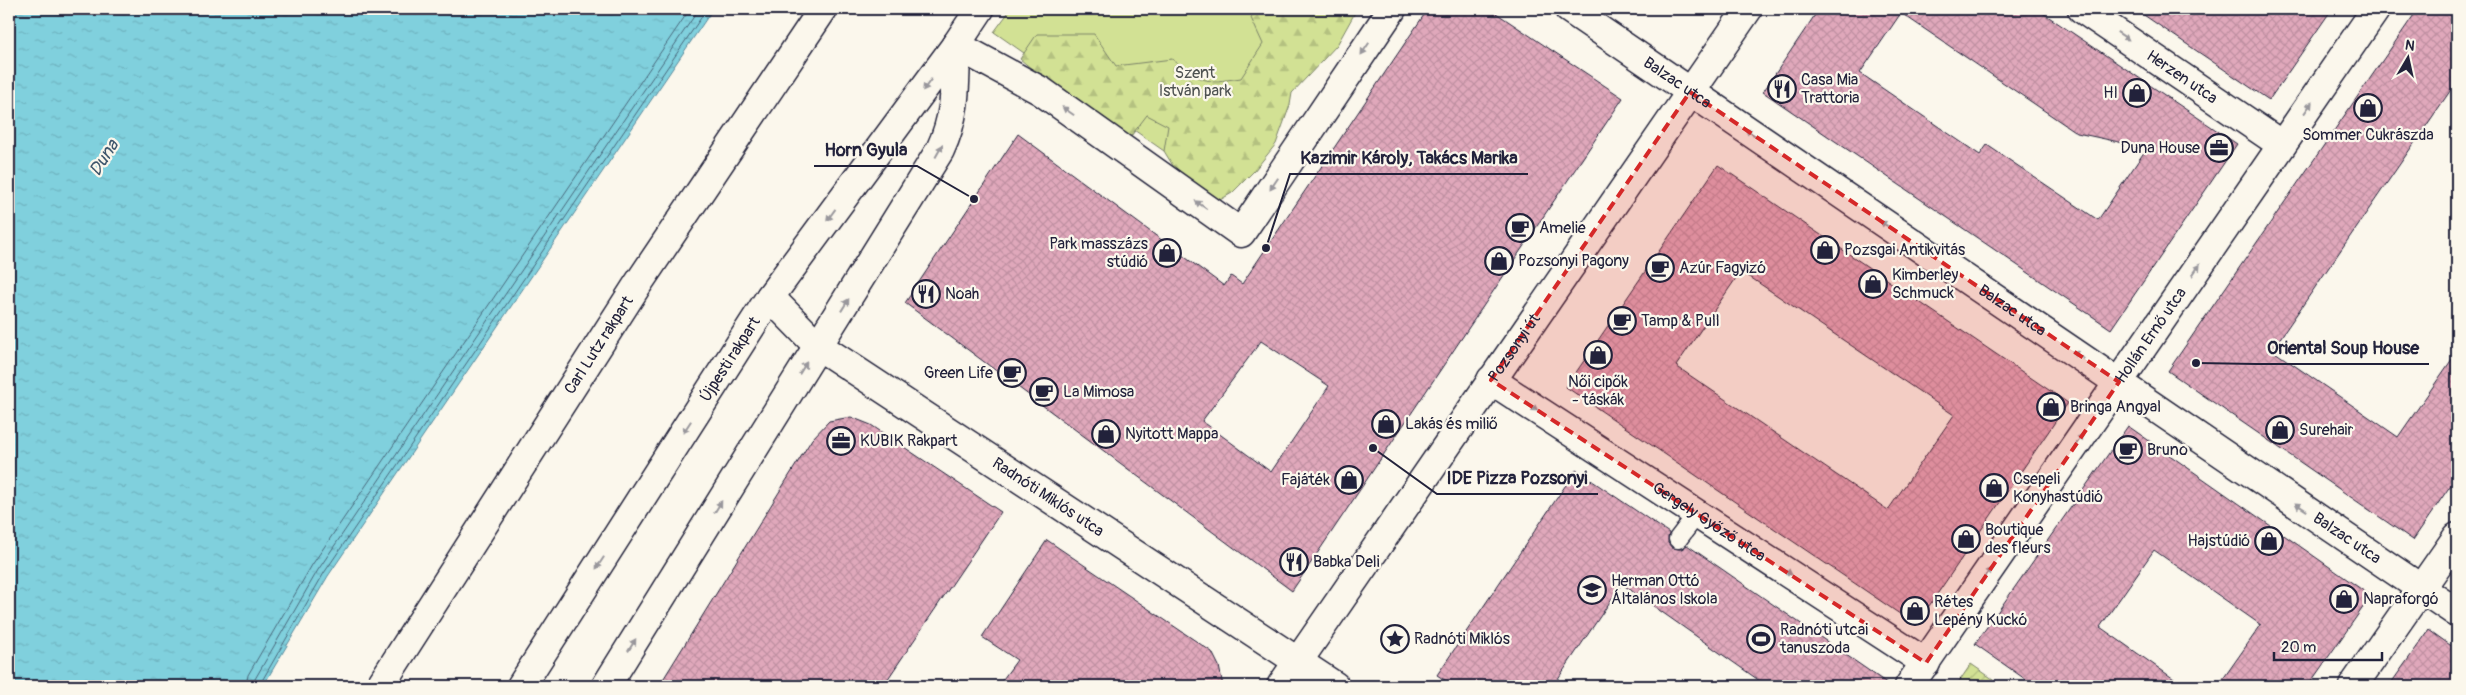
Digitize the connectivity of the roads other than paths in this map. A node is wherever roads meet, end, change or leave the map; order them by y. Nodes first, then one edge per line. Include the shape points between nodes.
1 (823, 9) edge
2 (980, 9) edge
3 (1392, 9) edge
4 (1569, 9) edge
5 (1748, 9) edge
6 (2082, 9) edge
7 (2376, 9) edge
8 (956, 45) junction
9 (1690, 92) junction
10 (2282, 145) junction
11 (770, 297) junction
12 (818, 345) junction
13 (1491, 380) junction
14 (2119, 382) junction
15 (1697, 514) junction
16 (2457, 537) edge
17 (1678, 539) dead end
18 (2422, 588) junction
19 (2457, 613) edge
20 (1297, 661) junction
21 (1926, 662) junction
22 (380, 686) edge
23 (521, 686) edge
24 (606, 686) edge
25 (1281, 686) edge
26 (1335, 686) edge
27 (1910, 686) edge
28 (2353, 686) edge

1 - 22 street, Carl Lutz rakpart via 638,284
2 - 8 street, Újpesti rakpart
3 -> 8 street via 1241,233 1041,91
4 - 9 street, Balzac utca
5 - 9 street, Pozsonyi út
6 -> 10 street, Herzen utca
10 -> 7 street, Hollán Ernő utca
8 -> 11 street, Újpesti rakpart
12 -> 8 street via 950,129
9 - 13 street, Pozsonyi út
14 -> 9 street, Balzac utca
14 -> 10 street, Hollán Ernő utca
11 - 12 street, Radnóti Miklós utca
11 -> 23 street, Újpesti rakpart
12 - 20 street, Radnóti Miklós utca
24 -> 12 street
13 -> 15 street, Gergely Győző utca
13 - 20 street, Pozsonyi út
18 -> 14 street, Balzac utca
21 -> 14 street, Hollán Ernő utca
15 - 17 lane
15 -> 21 street, Gergely Győző utca
16 - 18 street
18 - 19 street, Balzac utca
18 - 28 street
20 - 25 street, Pozsonyi út
20 - 26 street, Radnóti Miklós utca
21 - 27 street, Hollán Ernő utca

